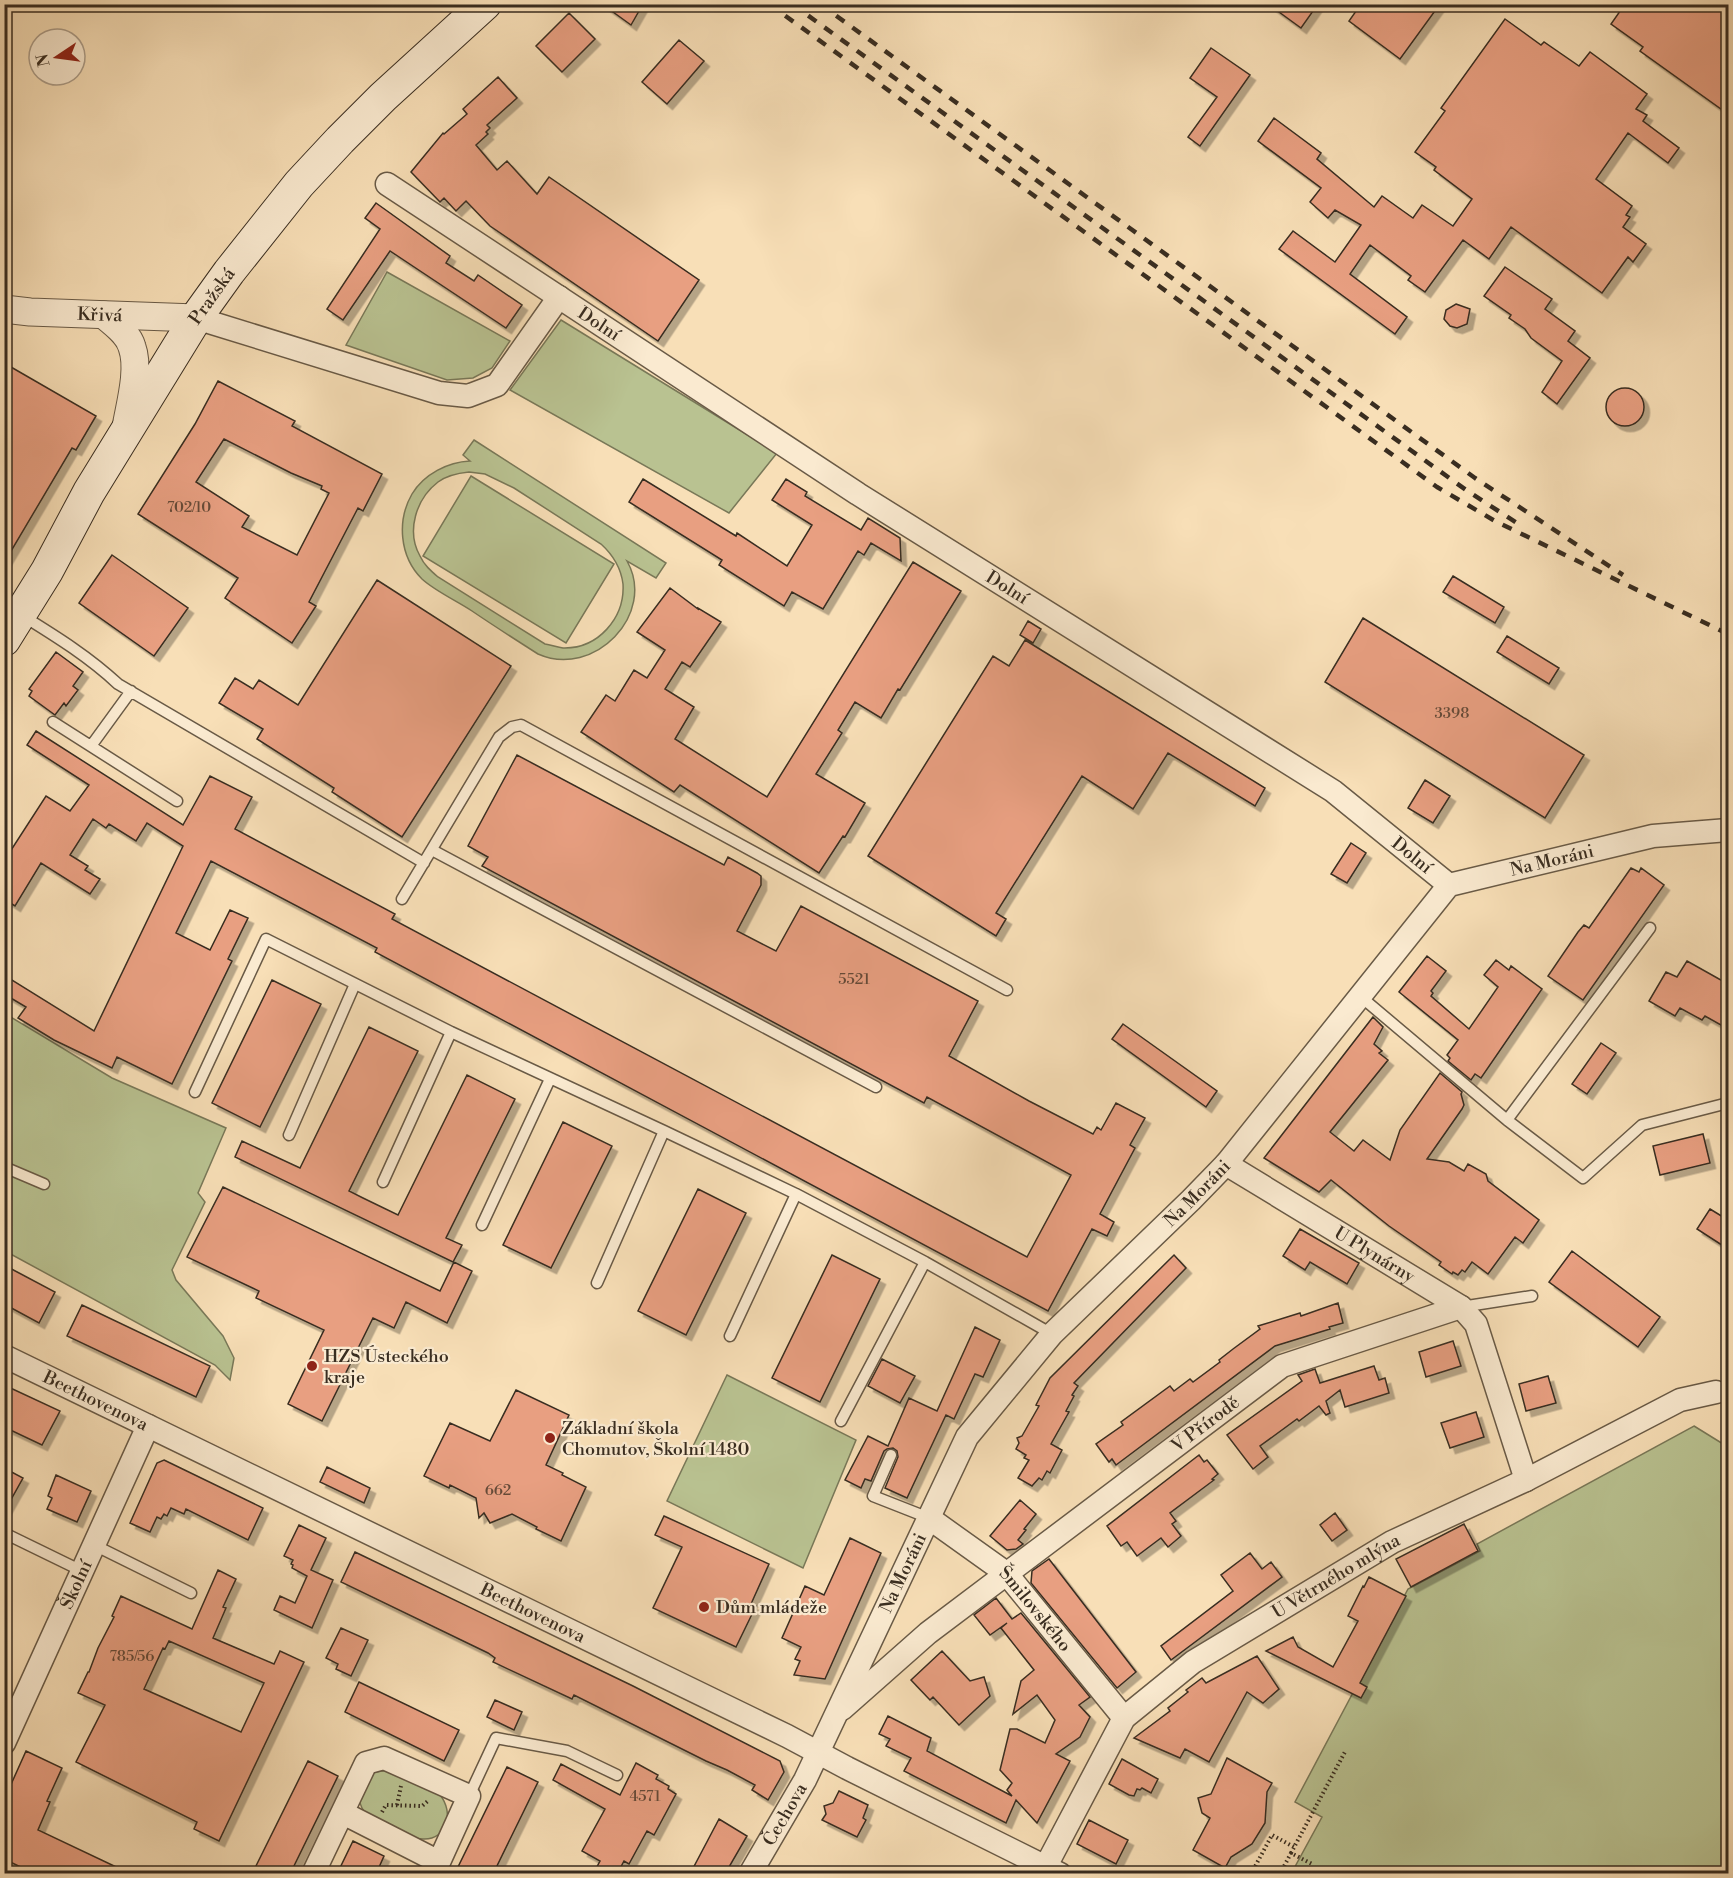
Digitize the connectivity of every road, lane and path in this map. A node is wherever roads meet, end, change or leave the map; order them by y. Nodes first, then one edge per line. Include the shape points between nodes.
1 (485, 4) edge
2 (387, 184) dead end
3 (559, 297) junction
4 (4, 309) edge
5 (104, 315) junction
6 (196, 318) junction
7 (124, 435) junction
8 (12, 627) edge
9 (130, 692) junction
10 (53, 722) dead end
11 (91, 746) junction
12 (177, 801) dead end
13 (1728, 830) edge
14 (432, 850) junction
15 (424, 863) junction
16 (1449, 885) junction
17 (402, 899) dead end
18 (1650, 927) dead end
19 (355, 984) junction
20 (1007, 990) dead end
21 (1360, 996) junction
22 (451, 1032) junction
23 (550, 1078) junction
24 (876, 1087) dead end
25 (195, 1092) dead end
26 (1728, 1103) edge
27 (1507, 1120) junction
28 (664, 1131) junction
29 (289, 1135) dead end
30 (1226, 1164) junction
31 (4, 1167) edge
32 (383, 1182) dead end
33 (44, 1184) dead end
34 (796, 1194) junction
35 (482, 1225) dead end
36 (925, 1262) junction
37 (597, 1283) dead end
38 (1532, 1296) dead end
39 (1461, 1307) junction
40 (1052, 1334) junction
41 (730, 1336) dead end
42 (4, 1356) edge
43 (1716, 1392) dead end
44 (841, 1421) dead end
45 (148, 1426) junction
46 (891, 1455) dead end
47 (1526, 1480) junction
48 (929, 1518) junction
49 (4, 1533) edge
50 (94, 1545) junction
51 (82, 1571) junction
52 (1006, 1573) junction
53 (191, 1593) dead end
54 (834, 1716) junction
55 (1124, 1718) junction
56 (4, 1743) edge
57 (1346, 1750) dead end
58 (818, 1753) junction
59 (617, 1775) dead end
60 (459, 1791) junction
61 (343, 1813) junction
62 (372, 1828) junction
63 (1294, 1847) junction
64 (1291, 1854) junction
65 (1312, 1864) dead end
66 (1053, 1870) edge
67 (313, 1874) edge
68 (750, 1874) edge
69 (1251, 1874) edge
70 (1280, 1874) edge

1 - 6 main road, Pražská via 340,140 263,228
2 - 3 street, Dolní
3 - 6 street, Dolní via 497,385 468,396 439,393
3 - 16 street, Dolní via 858,494 1334,791
4 - 5 street, Křivá
5 - 6 street, Křivá
5 - 7 street via 132,346 133,386
6 - 7 main road, Pražská
7 - 8 main road, Pražská
8 - 9 lane via 63,640
9 - 11 lane
9 - 15 lane
10 - 11 lane
11 - 12 lane
13 - 16 street, Na Moráni via 1653,836
14 - 15 lane
14 - 20 lane via 499,737 521,725
14 - 24 lane
15 - 17 lane
16 - 21 street, Na Moráni
18 - 27 lane
19 - 22 lane
19 - 25 lane via 266,939
19 - 29 lane
21 - 27 lane
21 - 30 street, Na Moráni
22 - 23 lane
22 - 32 lane
23 - 28 lane
23 - 35 lane
26 - 27 lane via 1642,1125 1583,1178
28 - 34 lane
28 - 37 lane
30 - 39 street, U Plynárny
30 - 40 street, Na Moráni
31 - 33 lane
34 - 36 lane
34 - 41 lane
36 - 40 lane
36 - 44 lane
38 - 39 lane
39 - 47 street via 1476,1324
39 - 52 street, V Přírodě via 1282,1366
40 - 48 street, Na Moráni via 967,1437
42 - 45 street, Beethovenova
43 - 47 street, U Větrného mlýna via 1680,1400
45 - 50 street, Školní
45 - 58 street, Beethovenova
46 - 48 lane via 873,1496
47 - 55 street, U Větrného mlýna via 1392,1542 1193,1662
48 - 52 street, Šmilovského
48 - 54 street, Na Moráni
49 - 51 lane
50 - 51 street, Školní
50 - 53 lane
51 - 56 street, Školní
52 - 54 street, V Přírodě
52 - 55 street, Šmilovského
54 - 58 street, Na Moráni
55 - 66 street, U Větrného mlýna
57 - 63 path
58 - 66 street, Beethovenova
58 - 68 street, Čechova
59 - 60 lane via 567,1751 496,1738
60 - 61 street via 384,1758 366,1763
60 - 62 path via 422,1806 386,1805
60 - 62 street via 442,1866
61 - 62 street
61 - 67 street
63 - 64 path
63 - 69 path via 1272,1835
64 - 65 path
64 - 70 path

